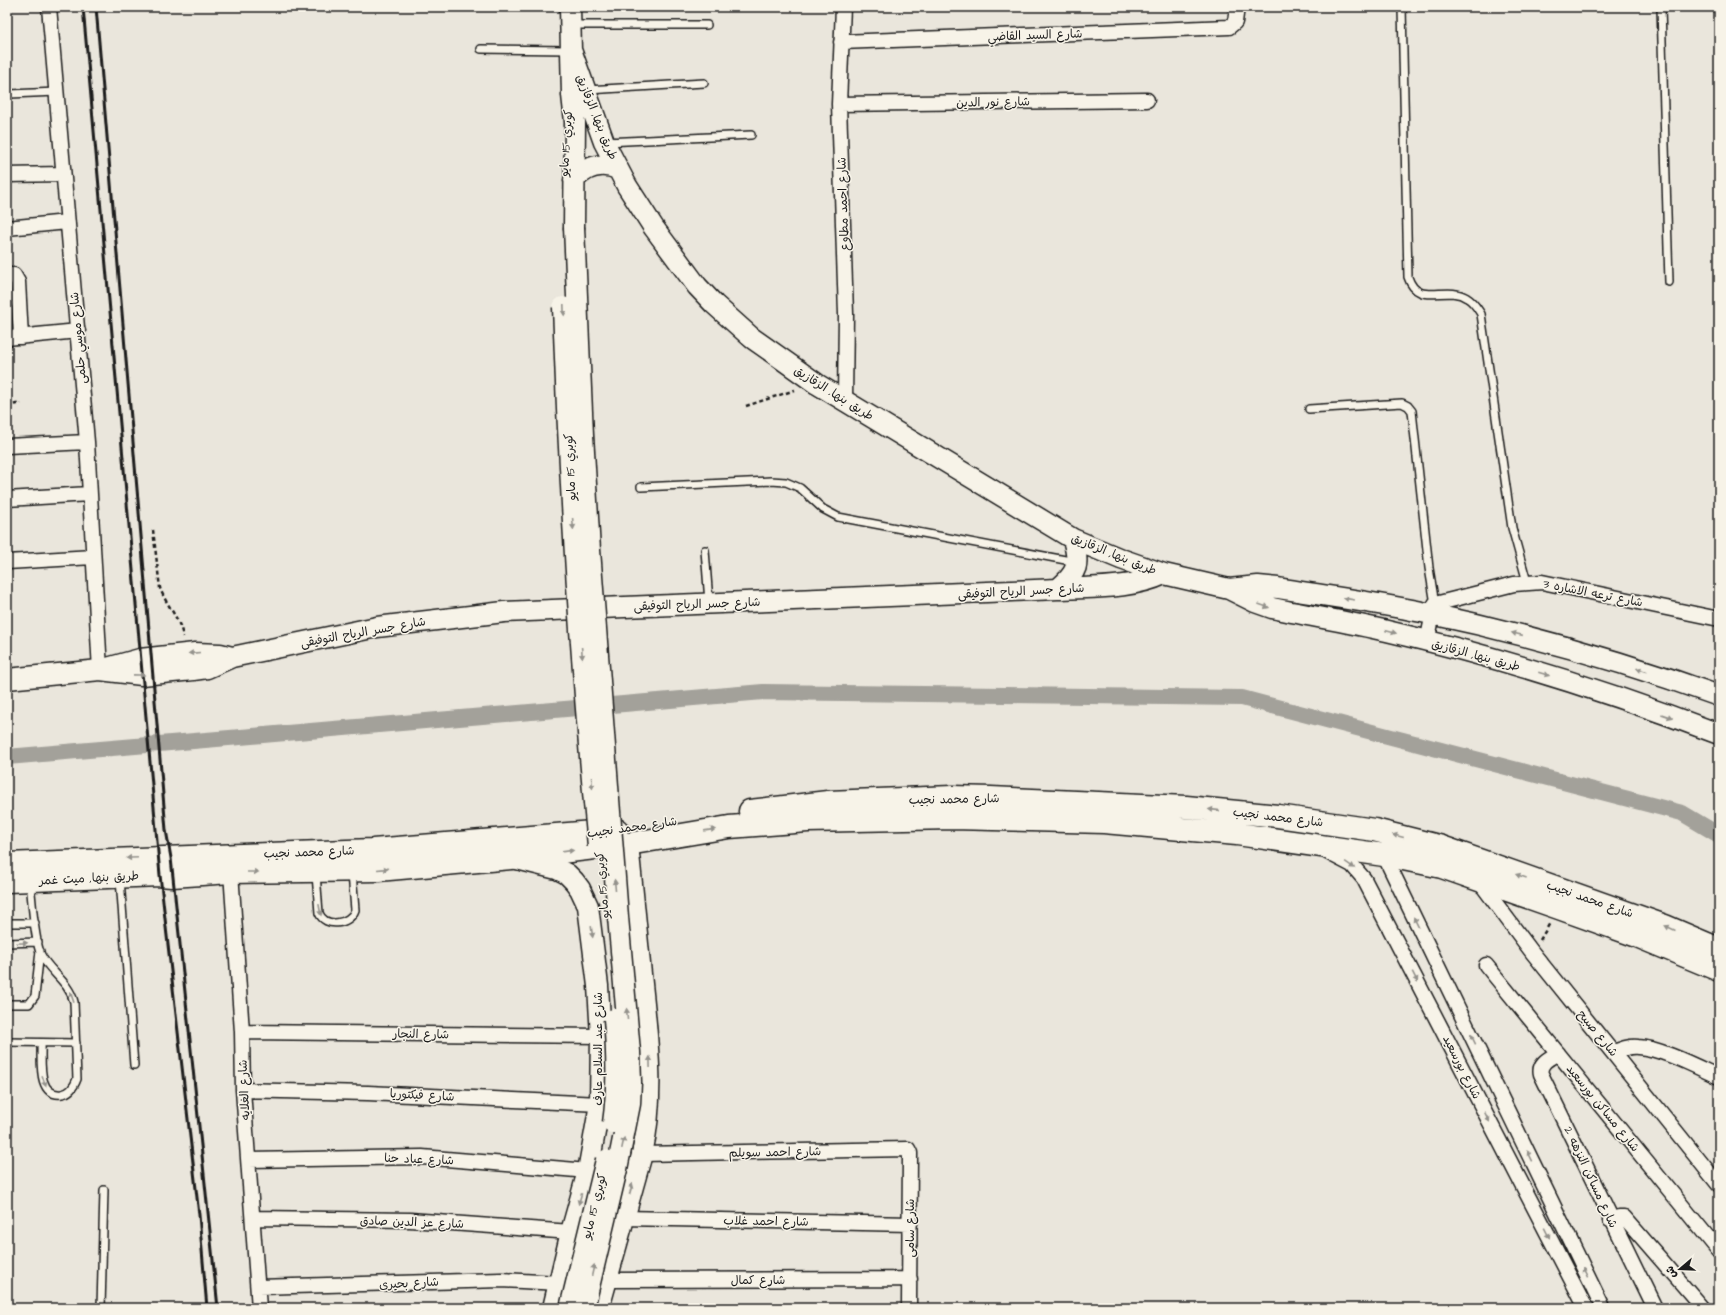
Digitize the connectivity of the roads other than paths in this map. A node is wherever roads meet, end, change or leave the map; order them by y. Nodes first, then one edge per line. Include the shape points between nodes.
1 (49, 7) edge
2 (843, 7) edge
3 (1237, 7) edge
4 (1402, 7) edge
5 (1661, 7) edge
6 (570, 16) edge
7 (706, 25) dead end
8 (842, 42) junction
9 (482, 50) dead end
10 (571, 50) junction
11 (704, 83) dead end
12 (57, 92) junction
13 (578, 93) junction
14 (10, 94) dead end
15 (1147, 100) dead end
16 (839, 104) junction
17 (751, 135) dead end
18 (604, 142) junction
19 (618, 169) junction
20 (63, 174) junction
21 (7, 175) edge
22 (574, 180) junction
23 (68, 222) junction
24 (7, 228) edge
25 (568, 228) junction
26 (7, 275) edge
27 (1669, 282) dead end
28 (78, 331) junction
29 (21, 337) junction
30 (7, 338) edge
31 (845, 401) junction
32 (1309, 409) dead end
33 (87, 442) junction
34 (7, 446) edge
35 (641, 487) dead end
36 (89, 494) junction
37 (7, 499) edge
38 (1073, 539) junction
39 (705, 550) dead end
40 (93, 557) junction
41 (7, 562) edge
42 (1078, 562) junction
43 (1164, 574) junction
44 (1527, 582) junction
45 (1058, 589) junction
46 (1229, 589) junction
47 (709, 604) junction
48 (1434, 609) junction
49 (1719, 619) edge
50 (1427, 642) junction
51 (232, 657) junction
52 (100, 670) junction
53 (7, 679) edge
54 (1719, 696) edge
55 (1719, 734) edge
56 (992, 798) junction
57 (952, 808) junction
58 (988, 819) junction
59 (628, 844) junction
60 (1317, 846) junction
61 (1384, 855) junction
62 (511, 858) junction
63 (352, 860) junction
64 (7, 864) edge
65 (171, 867) junction
66 (231, 872) junction
67 (316, 872) junction
68 (120, 876) junction
69 (30, 880) junction
70 (1479, 880) junction
71 (7, 881) edge
72 (7, 923) edge
73 (35, 923) junction
74 (1640, 927) junction
75 (38, 942) junction
76 (7, 943) edge
77 (1689, 947) junction
78 (1719, 949) edge
79 (40, 951) junction
80 (1486, 965) dead end
81 (1719, 970) edge
82 (7, 1004) edge
83 (242, 1032) junction
84 (601, 1036) junction
85 (7, 1042) edge
86 (41, 1042) junction
87 (76, 1043) junction
88 (1614, 1052) junction
89 (1558, 1053) junction
90 (134, 1065) dead end
91 (1719, 1077) edge
92 (243, 1090) junction
93 (600, 1104) junction
94 (908, 1149) joint
95 (642, 1154) junction
96 (249, 1160) junction
97 (588, 1171) junction
98 (1719, 1185) edge
99 (104, 1190) dead end
100 (254, 1218) junction
101 (623, 1218) junction
102 (1610, 1220) junction
103 (910, 1224) junction
104 (571, 1232) junction
105 (1719, 1251) edge
106 (910, 1279) junction
107 (607, 1280) junction
108 (559, 1283) junction
109 (258, 1287) junction
110 (101, 1308) edge
111 (259, 1308) edge
112 (553, 1308) edge
113 (570, 1308) edge
114 (584, 1308) edge
115 (599, 1308) edge
116 (909, 1308) edge
117 (1586, 1308) edge
118 (1603, 1308) edge
119 (1655, 1308) edge
120 (1703, 1308) edge

1 - 12 street, شارع موسي حلمى
2 - 8 street, شارع احمد مطاوع
3 - 8 street, شارع السيد القاضي via 1235,22 1229,27
4 - 44 lane via 1408,277 1417,291 1424,294 1455,293 1475,304 1481,314 1512,528
5 - 27 lane
6 - 7 lane
6 - 10 main road, طريق بنها, الزقازيق
8 - 16 street, شارع احمد مطاوع
9 - 10 lane
10 - 13 main road, طريق بنها, الزقازيق
11 - 13 lane
12 - 14 lane
12 - 20 street, شارع موسي حلمى
13 - 18 main road, طريق بنها, الزقازيق
13 - 22 main road, كوبري 15 مايو
13 - 25 main road, كوبري 15 مايو via 568,109 565,136
15 - 16 street, شارع نور الدين
16 - 31 street, شارع احمد مطاوع via 846,314
17 - 18 lane
18 - 19 main road, طريق بنها, الزقازيق
19 - 22 main road via 594,166
19 - 31 main road, طريق بنها, الزقازيق via 654,228 697,286 714,304 752,338 816,384
20 - 21 street
20 - 23 street, شارع موسي حلمى
22 - 25 main road, كوبري 15 مايو
23 - 24 street
23 - 28 street, شارع موسي حلمى
25 -> 113 main road, كوبري 15 مايو, bridge via 566,386 573,521 588,742 617,1078 610,1142
114 -> 25 main road, كوبري 15 مايو, bridge via 620,1155 632,1082 593,595
26 - 29 street via 14,275 17,280
28 - 29 street
28 - 33 street, شارع موسي حلمى
29 - 30 street
31 - 38 main road, طريق بنها, الزقازيق
32 - 48 lane via 1402,403 1412,411
33 - 34 street
33 - 36 street, شارع موسي حلمى
35 - 42 lane via 786,482 800,488 823,509 838,517
36 - 37 street
36 - 40 street, شارع موسي حلمى
38 - 42 main road
38 - 43 main road, طريق بنها, الزقازيق
39 - 47 lane
40 - 41 street
40 - 52 street, شارع موسي حلمى
42 - 45 main road via 1075,572
43 - 45 main road, شارع جسر الرياح التوفيقى via 1132,584
43 - 46 main road, طريق بنها, الزقازيق
44 - 48 street, شارع ترعه الاشاره 3
44 - 49 street, شارع ترعه الاشاره 3 via 1542,582
45 - 47 main road, شارع جسر الرياح التوفيقى
48 -> 46 main road, طريق بنها, الزقازيق via 1258,586
46 -> 50 main road, طريق بنها, الزقازيق via 1272,608 1388,631
47 - 51 main road, شارع جسر الرياح التوفيقى via 504,612 377,627
48 - 50 street
54 -> 48 main road, طريق بنها, الزقازيق via 1594,654
50 -> 55 main road, طريق بنها, الزقازيق via 1570,682
51 -> 52 main road, شارع جسر الرياح التوفيقى via 207,652 184,654 140,659
52 -> 51 main road, شارع جسر الرياح التوفيقى via 154,675 207,668
52 - 53 main road, شارع جسر الرياح التوفيقى
56 - 57 highway, شارع محمد نجيب
56 - 58 highway via 986,805
74 -> 56 highway, شارع محمد نجيب via 1442,848 1374,830 1278,816 1186,807
57 - 58 highway, شارع محمد نجيب
59 -> 57 highway, شارع محمد نجيب via 722,828
57 - 63 highway, شارع محمد نجيب via 828,802 738,812 627,829
58 - 60 highway, شارع محمد نجيب via 1104,822 1181,828
62 -> 59 highway, شارع محمد نجيب
95 -> 59 main road via 650,1106 650,1054
60 - 61 highway, شارع محمد نجيب
60 -> 117 street, شارع بورسعيد via 1352,865 1364,879
61 - 70 highway, شارع محمد نجيب via 1442,868
118 -> 61 street, شارع بورسعيد
63 -> 62 highway, شارع محمد نجيب via 378,870
62 -> 84 main road, شارع عبد السلام عارف via 557,869 566,874 580,889 588,906
63 - 65 highway, شارع محمد نجيب
63 - 67 highway, شارع محمد نجيب
67 -> 63 lane via 319,913 322,918 333,923 349,920 355,910
65 -> 64 highway, طريق بنها, ميت غمر via 158,857
65 - 66 highway, شارع محمد نجيب
65 - 68 highway, طريق بنها, ميت غمر
66 -> 67 highway, شارع محمد نجيب
66 - 83 street, شارع الغلايه
68 - 69 highway, طريق بنها, ميت غمر
68 - 90 lane
69 - 71 highway, طريق بنها, ميت غمر
69 - 73 lane
70 - 74 highway, شارع محمد نجيب via 1559,908
70 - 88 street, شارع صبيح via 1532,952
72 - 73 lane
73 - 75 lane
74 - 77 highway, شارع محمد نجيب
76 -> 75 lane
75 - 79 lane
77 - 78 highway, شارع محمد نجيب
77 - 81 highway, شارع محمد نجيب
79 - 82 lane via 35,996 32,1002
87 -> 79 lane via 73,996
80 - 89 street, شارع مساكن بورسعيد
83 - 84 street, شارع النجار
83 - 92 street, شارع الغلايه
84 - 93 main road, شارع عبد السلام عارف
85 - 86 lane
86 - 87 lane
86 -> 87 lane via 44,1085 56,1094 63,1094 75,1086
88 - 91 street via 1638,1047 1655,1050
88 - 98 street, شارع صبيح
89 - 102 street, شارع مساكن النزهه 2 via 1542,1064 1541,1074
89 - 105 street, شارع مساكن بورسعيد
92 - 93 street, شارع فيكتوريا via 368,1092
92 - 96 street, شارع الغلايه
93 - 97 main road, شارع عبد السلام عارف
94 - 95 street, شارع احمد سويلم
94 - 103 street, شارع سامى
101 -> 95 main road
96 - 97 street, شارع عياد حنا via 422,1157
96 - 100 street, شارع الغلايه
97 -> 104 main road, شارع عبد السلام عارف
99 - 110 lane
100 - 104 street, شارع عز الدين صادق via 410,1220
100 - 109 street, شارع الغلايه
101 - 103 street, شارع احمد غلاب
101 - 107 main road
102 - 119 street, شارع مساكن النزهه 2
102 - 120 street via 1624,1217
103 - 106 street, شارع سامى
104 - 108 main road, شارع عبد السلام عارف
106 - 107 street, شارع كمال
106 - 116 street, شارع سامى
107 - 115 main road
108 - 109 street, شارع بحيرى via 493,1280
108 - 112 main road, شارع عبد السلام عارف
109 - 111 street, شارع الغلايه

